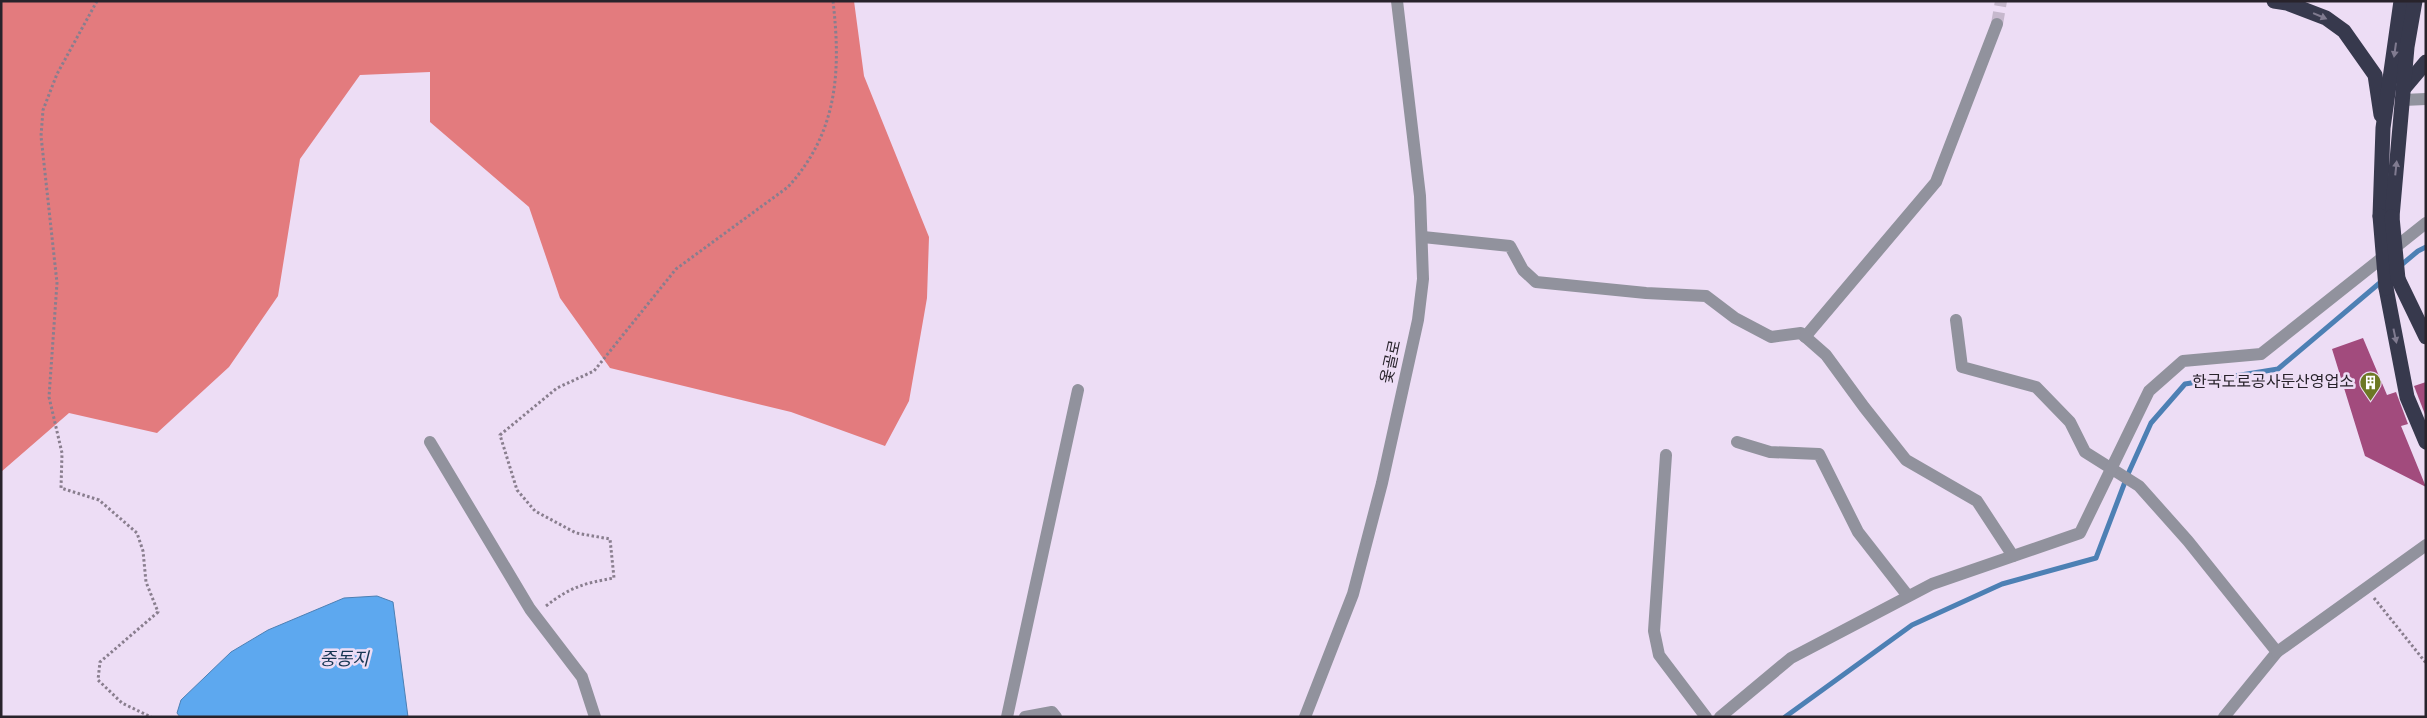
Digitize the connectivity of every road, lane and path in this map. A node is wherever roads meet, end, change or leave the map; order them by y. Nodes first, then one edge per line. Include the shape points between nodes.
1 (97, 1) edge
2 (833, 1) edge
3 (1396, 1) edge
4 (2274, 1) edge
5 (2401, 1) edge
6 (2415, 1) edge
7 (1997, 24) tunnel mouth
8 (2426, 62) edge
9 (2404, 93) junction
10 (2426, 99) edge
11 (2383, 128) junction
12 (2386, 216) junction
13 (2426, 223) edge
14 (1423, 237) junction
15 (2392, 283) junction
16 (1956, 320) dead end
17 (1805, 337) junction
18 (2426, 337) edge
19 (1078, 390) dead end
20 (430, 442) dead end
21 (1737, 442) dead end
22 (2426, 442) edge
23 (1666, 455) dead end
24 (2111, 468) junction
25 (2426, 545) edge
26 (2013, 556) junction
27 (2366, 588) junction
28 (1908, 596) junction
29 (535, 615) junction
30 (2276, 652) junction
31 (2426, 663) edge
32 (151, 717) edge
33 (595, 717) edge
34 (1007, 717) edge
35 (1025, 717) edge
36 (1056, 717) edge
37 (1305, 717) edge
38 (1706, 717) edge
39 (1720, 717) edge
40 (2224, 717) edge

1 - 32 path via 57,74 42,110 41,136 57,283 49,397 62,453 62,488 99,500 137,533 146,582 158,612 100,662 98,680 122,703
2 - 29 path via 837,77 833,103 804,170 788,187 676,269 594,372 541,399 500,434 517,490 535,511 576,533 610,539 614,578 584,583 559,596
3 - 14 street, 옻골로
4 -> 11 highway via 2326,18 2344,31 2375,75
5 -> 11 highway
6 - 9 highway
7 - 17 street via 1936,182
8 - 9 highway
9 - 10 street
12 -> 9 highway
11 - 12 highway
12 - 15 highway, bridge
13 - 24 street via 2261,354 2184,361 2149,391
14 - 17 street via 1510,246 1523,270 1536,282 1706,296 1735,318 1771,337 1800,334
14 - 37 street, 옻골로 via 1423,279 1418,320 1382,483 1353,594
15 - 18 highway
15 -> 22 highway via 2407,397
16 - 24 street via 1962,367 2036,387 2070,422 2085,452
17 - 26 street via 1826,355 1906,460 1977,502
19 - 34 street
20 - 29 street
21 - 28 street via 1770,452 1819,454 1858,532
23 - 38 street via 1654,631 1659,654
24 - 26 street via 2080,533
24 - 30 street via 2139,486 2188,541
25 - 27 street
26 - 28 street via 1932,584
27 - 30 street
27 - 31 path
28 - 39 street via 1791,658
29 - 33 street via 582,677
30 - 40 street
35 - 36 street via 1052,712

